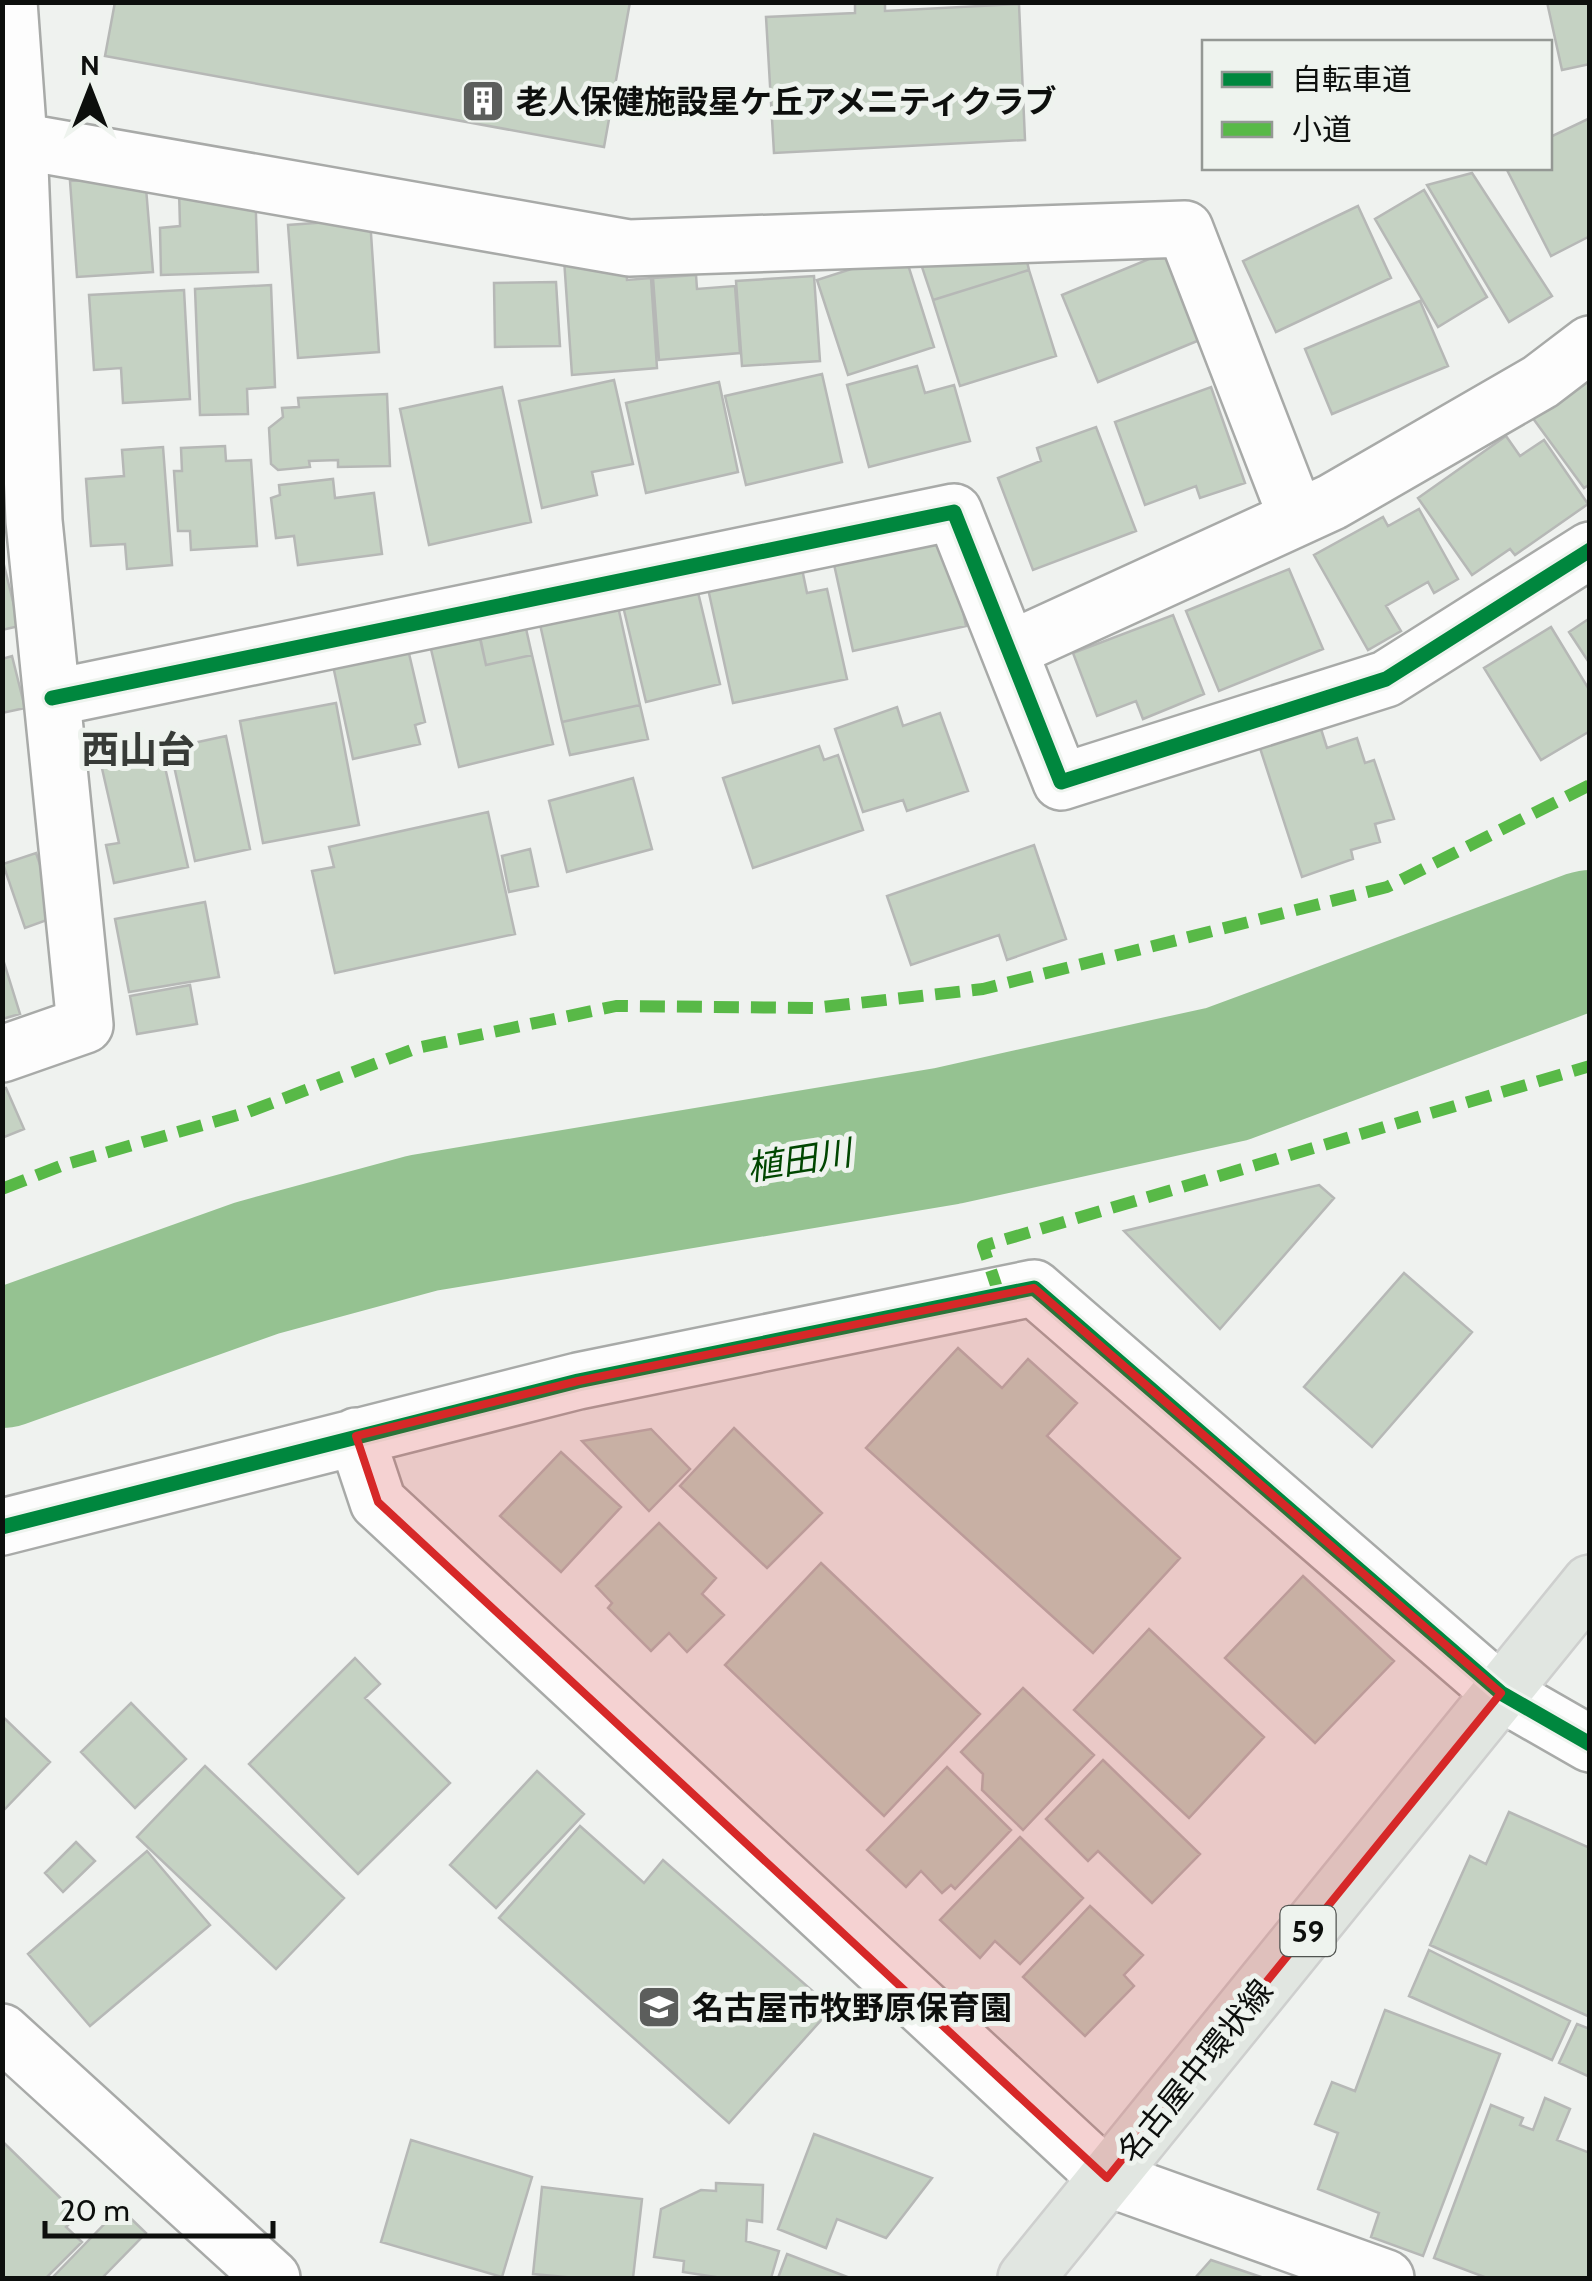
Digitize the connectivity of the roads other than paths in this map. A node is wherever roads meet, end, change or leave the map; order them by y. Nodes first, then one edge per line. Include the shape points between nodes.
1 (7, 16) edge
2 (18, 142) junction
3 (1590, 344) edge
4 (1297, 518) junction
5 (18, 524) edge
6 (1590, 550) edge
7 (1009, 650) junction
8 (52, 698) junction
9 (2, 1054) edge
10 (356, 1436) junction
11 (2, 1527) edge
12 (1590, 1583) edge
13 (1501, 1692) junction
14 (1590, 1744) edge
15 (2, 2032) edge
16 (1107, 2178) junction
17 (272, 2278) edge
18 (1026, 2278) edge
19 (1386, 2278) edge

1 - 2 street
2 - 4 street via 629,248 1185,229
2 - 5 street
3 - 4 street via 1540,382
4 - 7 street
5 - 8 street
6 - 7 street via 1386,679 1061,782
7 - 8 street via 954,512
8 - 9 street via 85,1026
10 - 11 street
10 - 13 street via 578,1380 1034,1288
10 - 16 street via 378,1502
12 - 13 main road, 名古屋中環状線 / 59
13 - 14 street
13 - 16 main road, 名古屋中環状線 / 59
15 - 17 street
16 - 18 main road, 名古屋中環状線 / 59
16 - 19 street

